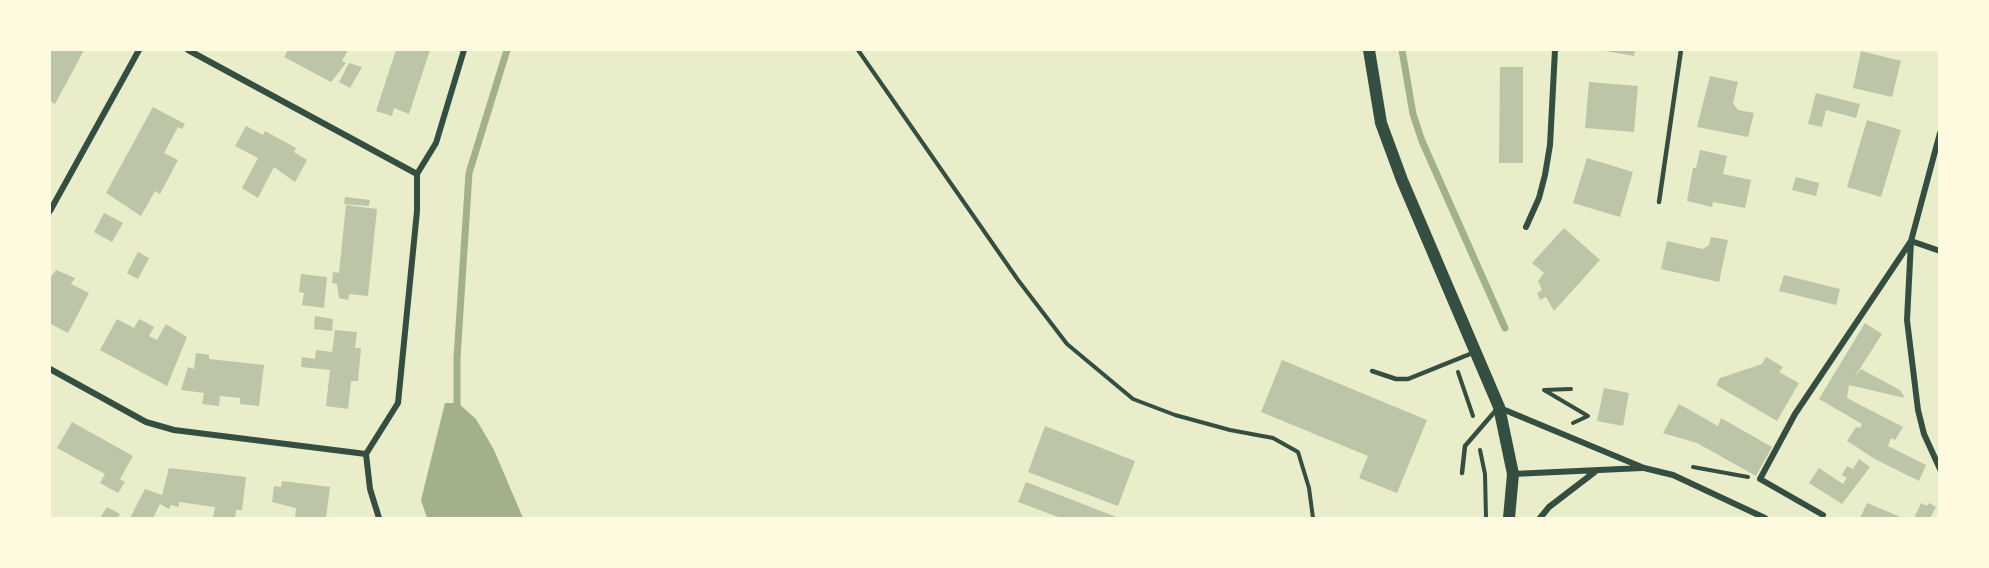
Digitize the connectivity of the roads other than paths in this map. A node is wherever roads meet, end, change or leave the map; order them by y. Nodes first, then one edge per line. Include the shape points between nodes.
1 (139, 50) edge
2 (188, 50) edge
3 (464, 50) edge
4 (1369, 50) edge
5 (1555, 50) edge
6 (1681, 50) edge
7 (1940, 133) edge
8 (417, 174) junction
9 (1659, 202) dead end
10 (50, 211) edge
11 (1526, 227) dead end
12 (1911, 241) junction
13 (1940, 251) edge
14 (1475, 352) junction
15 (50, 369) edge
16 (1372, 371) dead end
17 (1499, 407) junction
18 (366, 454) junction
19 (1644, 468) junction
20 (1940, 469) edge
21 (1598, 470) junction
22 (1462, 473) dead end
23 (1514, 474) junction
24 (1823, 515) dead end
25 (379, 519) edge
26 (1509, 519) edge
27 (1540, 519) edge
28 (1765, 519) edge

1 - 10 street
2 - 8 street
3 - 8 street via 436,143
4 - 14 main road via 1381,123
5 - 11 street via 1546,165 1539,198
6 - 9 lane
7 - 12 street
8 - 18 street via 398,403
12 - 13 street
12 - 20 street via 1909,346 1924,434
12 - 24 street via 1795,414 1760,479
14 - 16 lane via 1408,379
14 - 17 main road
15 - 18 street via 146,422 174,430
17 - 19 street
17 - 22 lane via 1465,446
17 - 23 main road
18 - 25 street
19 - 21 street
19 - 28 street via 1673,475
21 - 23 street
21 - 27 street via 1549,507
23 - 26 main road

